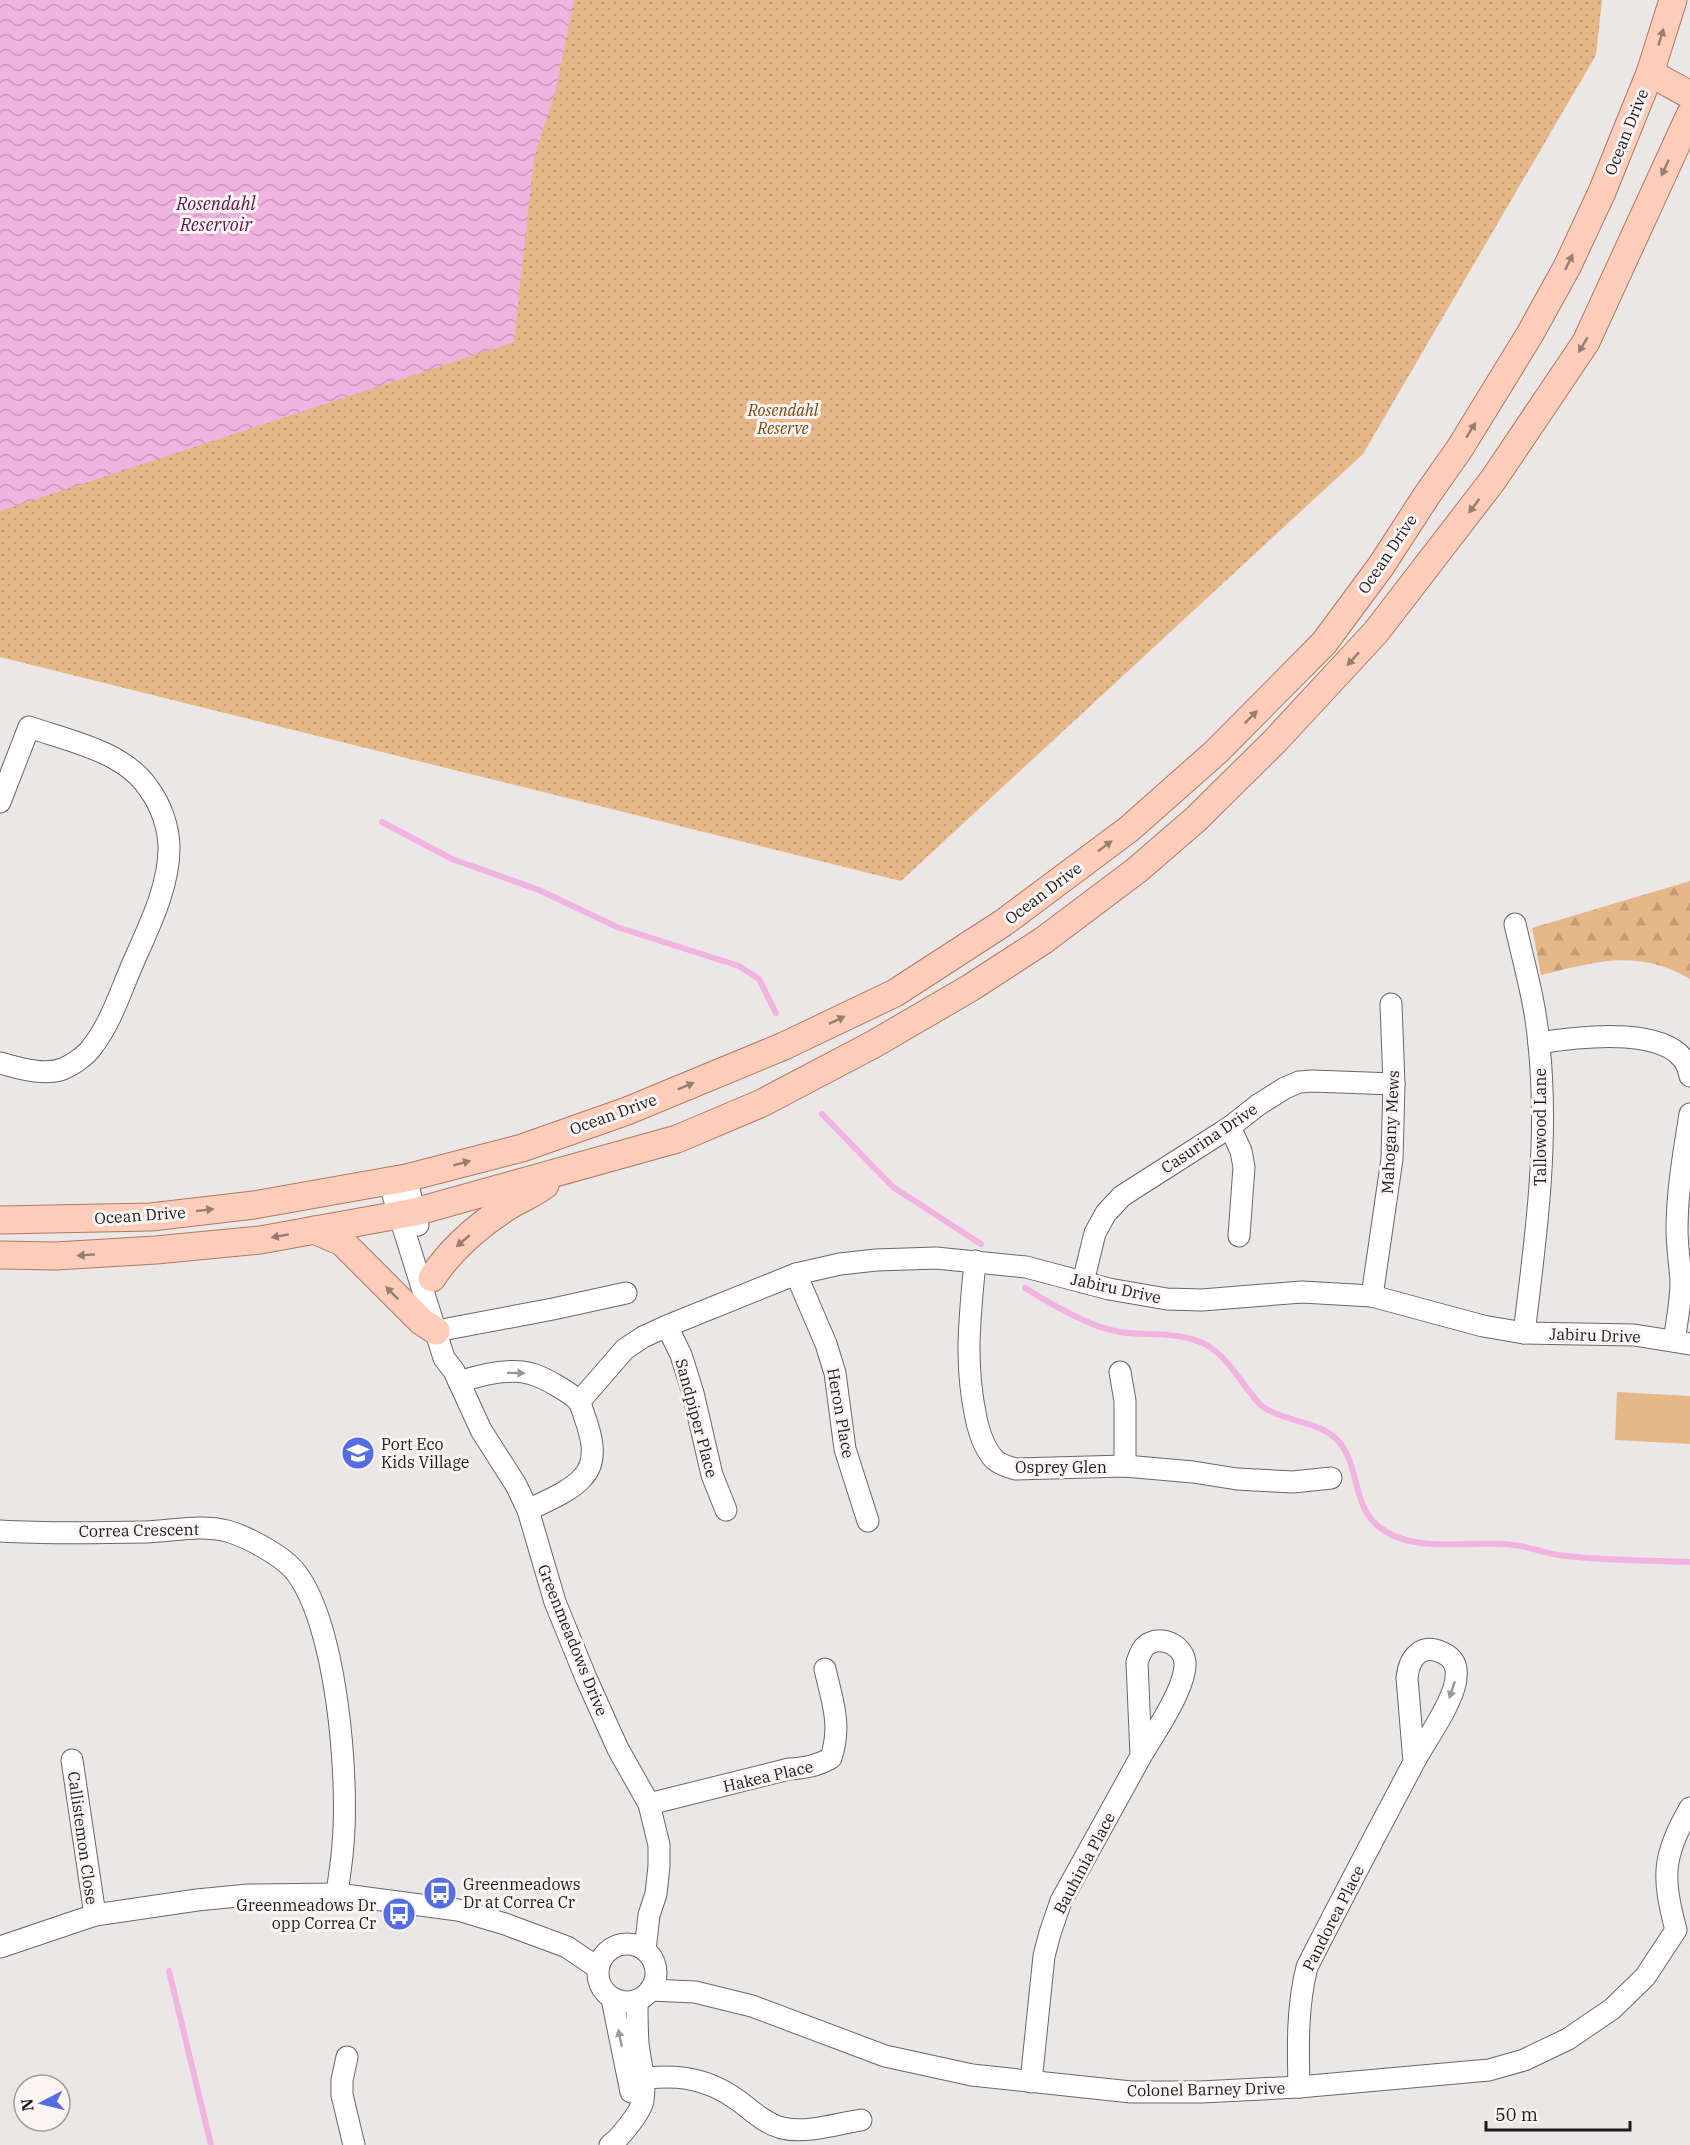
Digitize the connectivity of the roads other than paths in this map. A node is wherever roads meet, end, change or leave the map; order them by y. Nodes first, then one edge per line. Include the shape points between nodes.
1 (1673, 0) edge
2 (1650, 73) junction
3 (1690, 95) edge
4 (1690, 115) edge
5 (0, 802) edge
6 (1515, 924) dead end
7 (1391, 1004) dead end
8 (1539, 1043) junction
9 (0, 1063) edge
10 (1690, 1076) edge
11 (1394, 1084) junction
12 (1690, 1114) edge
13 (1230, 1127) junction
14 (562, 1171) junction
15 (397, 1180) junction
16 (407, 1213) junction
17 (0, 1220) edge
18 (314, 1230) junction
19 (1239, 1236) dead end
20 (0, 1255) edge
21 (975, 1261) junction
22 (796, 1274) junction
23 (432, 1278) junction
24 (1083, 1282) junction
25 (626, 1293) dead end
26 (1372, 1296) junction
27 (667, 1326) junction
28 (441, 1330) junction
29 (1524, 1333) junction
30 (1682, 1342) edge
31 (1120, 1372) dead end
32 (456, 1377) junction
33 (579, 1402) junction
34 (1125, 1466) junction
35 (1331, 1479) dead end
36 (528, 1510) junction
37 (726, 1510) dead end
38 (868, 1521) dead end
39 (0, 1531) edge
40 (825, 1669) dead end
41 (1141, 1756) junction
42 (72, 1760) dead end
43 (1414, 1762) junction
44 (649, 1804) junction
45 (1690, 1808) edge
46 (337, 1894) junction
47 (95, 1915) junction
48 (0, 1947) edge
49 (637, 1947) junction
50 (601, 1961) junction
51 (648, 1988) junction
52 (612, 1999) junction
53 (347, 2057) dead end
54 (636, 2079) junction
55 (1032, 2082) junction
56 (1299, 2087) junction
57 (861, 2120) dead end
58 (354, 2145) edge
59 (610, 2145) edge

2 -> 1 main road, Ocean Drive
2 - 3 main road
15 -> 2 main road, Ocean Drive via 522,1148 627,1111 784,1046 894,993 1003,923 1129,829 1216,752 1324,643 1381,566 1460,448 1567,267
4 -> 14 main road via 1586,342 1493,480 1376,632 1196,819 1137,870 1044,940 874,1044 762,1103 677,1139
5 - 9 street via 29,727 118,760 137,776 148,787 162,814 169,846 164,881 142,942 106,1027 90,1050 64,1068 52,1071
6 - 8 street, Tallowood Lane
7 - 11 street, Mahogany Mews
8 - 10 street via 1577,1037 1655,1041 1673,1048 1683,1058
8 - 29 street, Tallowood Lane via 1542,1174
11 - 13 street, Casurina Drive via 1299,1082 1258,1105
11 - 26 street, Mahogany Mews via 1392,1160
12 - 30 street via 1681,1166 1677,1231
13 - 19 street via 1244,1167
13 - 24 street, Casurina Drive via 1122,1196 1098,1227
14 - 16 main road
14 -> 23 main road via 471,1233
15 - 16 street, Greenmeadows Drive
17 -> 15 main road, Ocean Drive via 151,1217 254,1205
16 - 18 main road
16 - 23 street, Greenmeadows Drive
16 - 28 street, Greenmeadows Drive
18 -> 20 main road via 260,1240 156,1250 56,1257
28 -> 18 main road via 421,1321 342,1242
21 - 22 street, Jabiru Drive via 876,1260
21 - 24 street, Jabiru Drive
21 - 34 street, Osprey Glen via 968,1348 970,1390 979,1431 994,1459 1016,1469
22 - 27 street, Jabiru Drive
22 - 38 street, Heron Place via 835,1373 845,1449
23 - 28 street, Greenmeadows Drive
24 - 26 street, Jabiru Drive via 1167,1299 1302,1292
25 - 28 street
26 - 29 street, Jabiru Drive
27 - 33 street, Jabiru Drive via 626,1349
27 - 37 street, Sandpiper Place via 681,1354 712,1475
28 - 32 street, Greenmeadows Drive via 444,1358
29 - 30 street, Jabiru Drive via 1634,1335
31 - 34 street via 1125,1401
32 -> 33 street via 530,1373
32 - 36 street, Greenmeadows Drive via 477,1423
33 - 36 street via 592,1441 590,1466 573,1486
34 - 35 street, Osprey Glen via 1238,1479
36 - 44 street, Greenmeadows Drive via 544,1572 577,1657 618,1749
39 - 46 street, Correa Crescent via 147,1532 197,1527 228,1531 294,1569 312,1601 325,1642 339,1713 344,1798
40 - 44 street, Hakea Place via 838,1726 831,1758 820,1764
41 - 41 street, Bauhinia Place via 1137,1662 1142,1649 1164,1641 1178,1647 1185,1661 1183,1676
41 - 55 street, Bauhinia Place via 1061,1901 1050,1933 1044,1956
42 - 47 street, Callistemon Close
43 -> 43 street, Pandorea Place via 1408,1665 1417,1653 1443,1652 1457,1668 1456,1677 1448,1701
43 - 56 street, Pandorea Place via 1307,1966 1299,2011
44 - 49 street, Greenmeadows Drive via 659,1845 656,1894
45 - 56 street, Colonel Barney Drive via 1667,1857 1666,1886 1676,1930 1645,1977 1612,2008 1568,2039 1524,2060 1489,2070
46 - 47 street via 248,1895
46 - 50 street via 458,1910 567,1947 578,1947
47 - 48 street
49 - 50 street via 615,1946
49 - 51 street via 653,1960
50 - 52 street via 600,1985
51 - 52 street via 627,2003
51 - 54 street via 637,2023
51 - 55 street, Colonel Barney Drive via 695,1992 752,2006 885,2056 972,2075
54 -> 52 street
53 - 58 street via 342,2096
54 - 57 street via 693,2078 725,2091 767,2122 783,2128
54 - 59 street via 643,2102 625,2131
55 - 56 street, Colonel Barney Drive via 1131,2092

